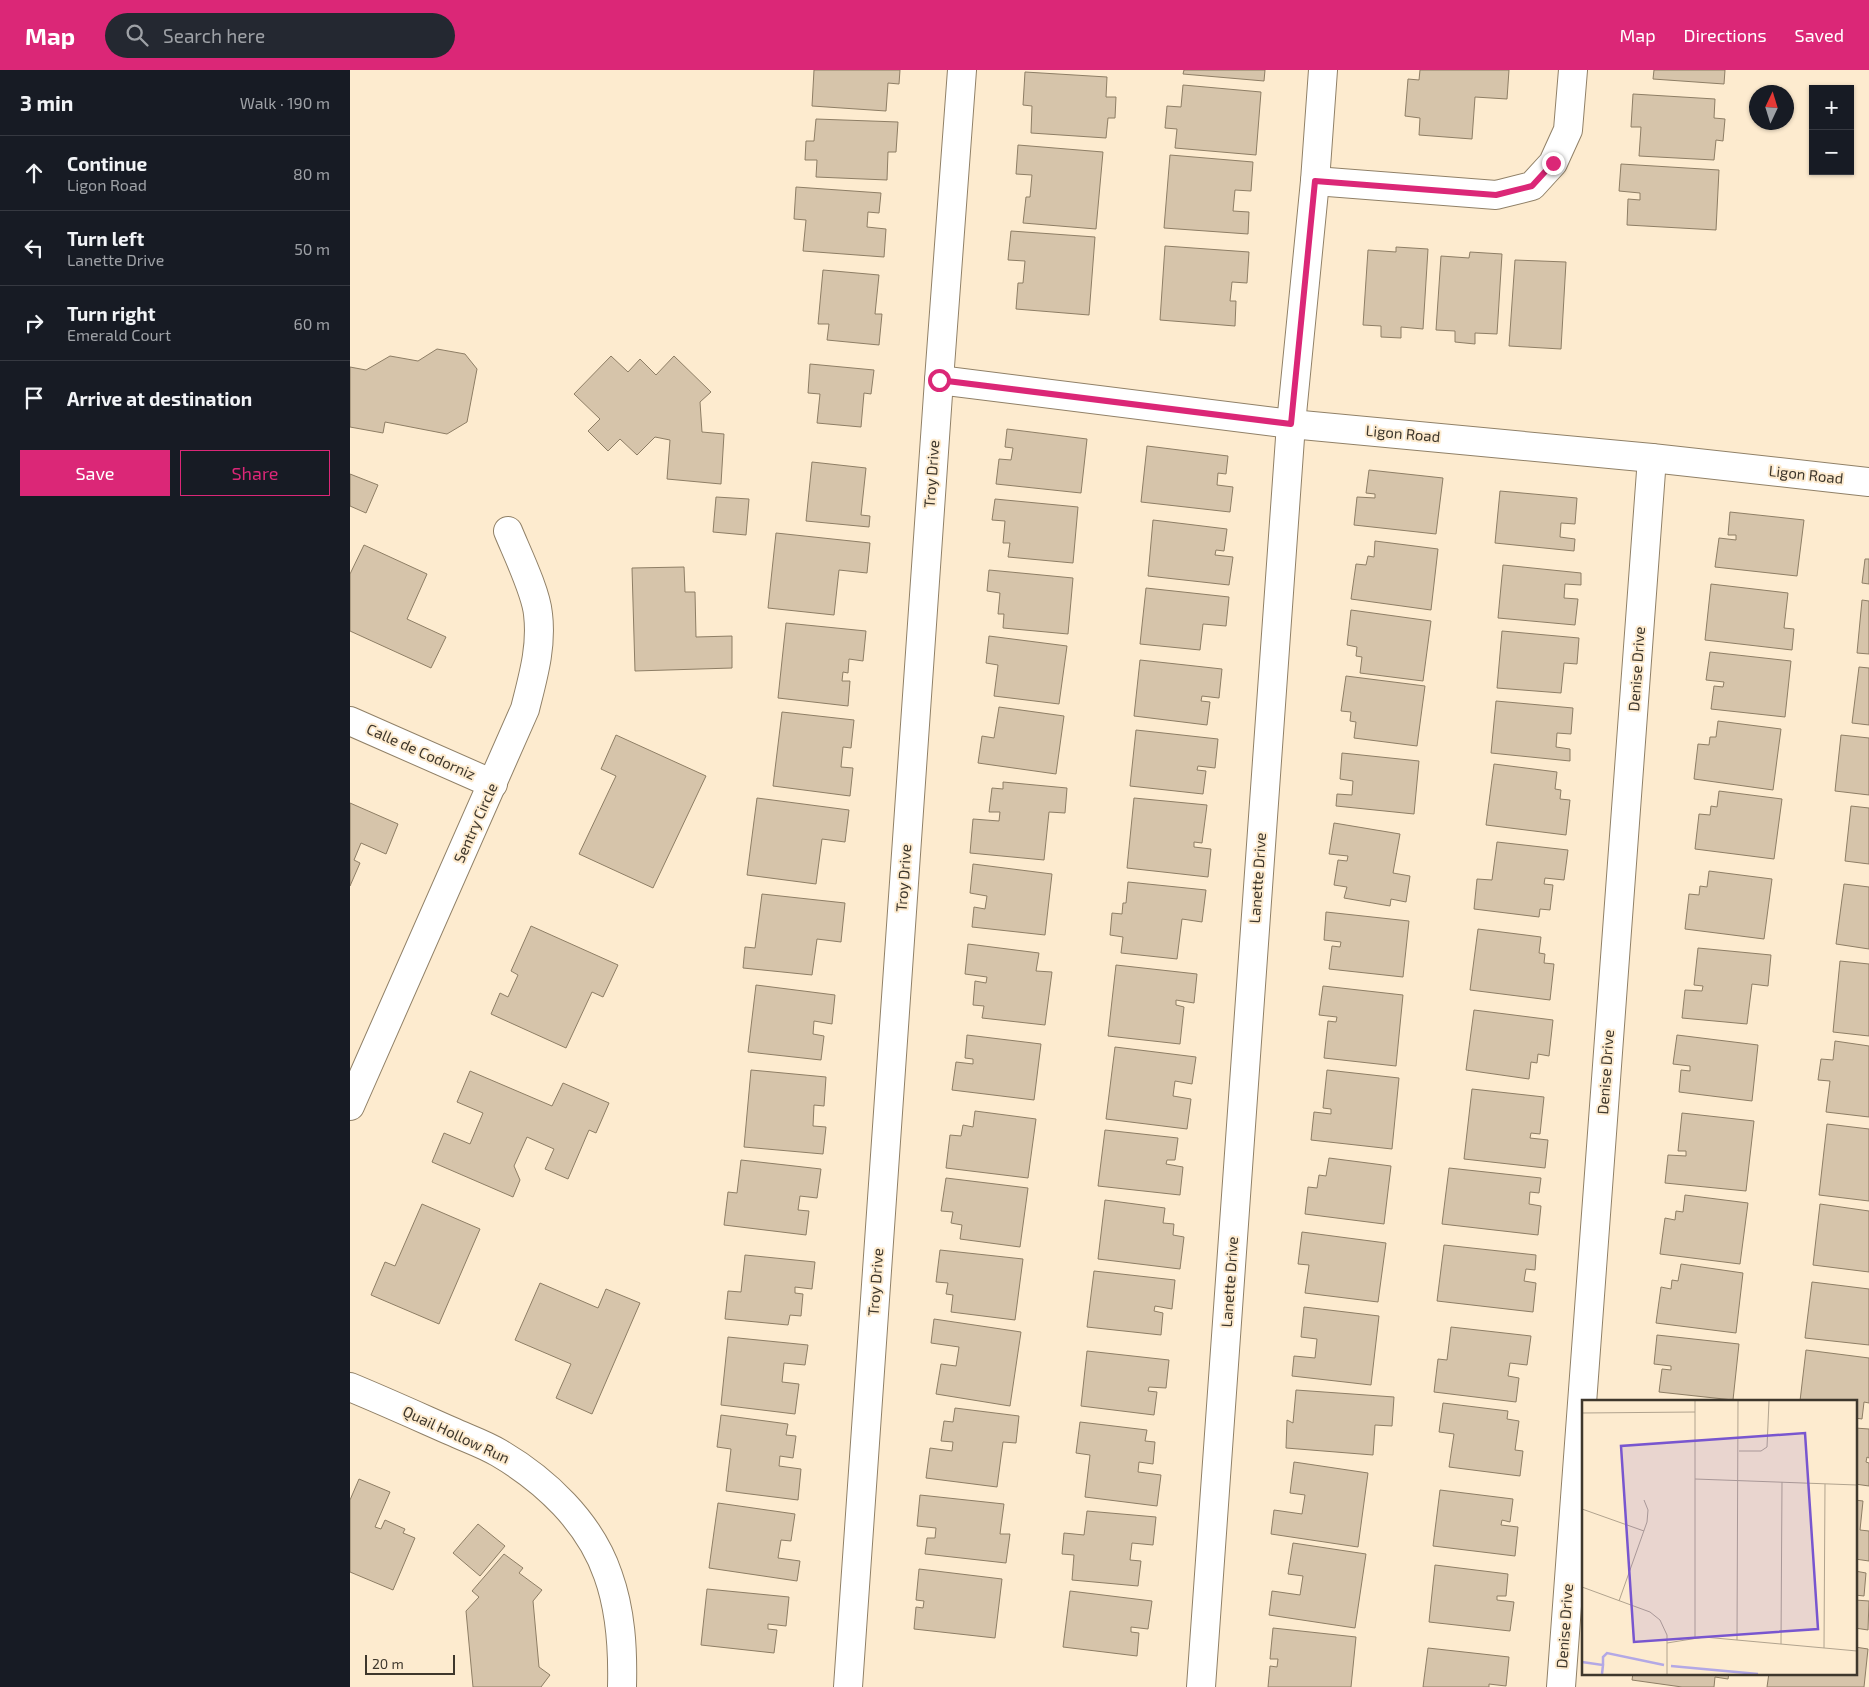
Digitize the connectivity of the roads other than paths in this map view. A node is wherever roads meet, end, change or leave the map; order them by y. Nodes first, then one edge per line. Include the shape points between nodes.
1 (962, 70) edge
2 (1323, 70) edge
3 (1573, 70) edge
4 (1315, 181) junction
5 (939, 380) junction
6 (1291, 424) junction
7 (1652, 458) junction
8 (1869, 482) edge
9 (508, 531) dead end
10 (350, 721) edge
11 (493, 784) junction
12 (350, 1106) edge
13 (350, 1387) edge
14 (1582, 1400) edge
15 (1582, 1403) edge
16 (622, 1687) edge
17 (848, 1687) edge
18 (1201, 1687) edge
19 (1561, 1687) edge

1 - 5 street, Troy Drive
2 - 4 street, Lanette Drive
3 - 4 street via 1568,130 1553,163 1532,186 1496,195
4 - 6 street, Lanette Drive
5 - 6 street, Ligon Road
5 - 17 street, Troy Drive
6 - 7 street, Ligon Road
6 - 18 street, Lanette Drive
7 - 8 street, Ligon Road
7 - 14 street, Denise Drive
9 - 11 street, Sentry Circle via 538,613 538,659 525,709
10 - 11 street, Calle de Codorniz
11 - 12 street, Sentry Circle
13 - 16 street, Quail Hollow Run via 497,1452 530,1473 554,1494 593,1544 608,1574 619,1617
15 - 19 street, Denise Drive

